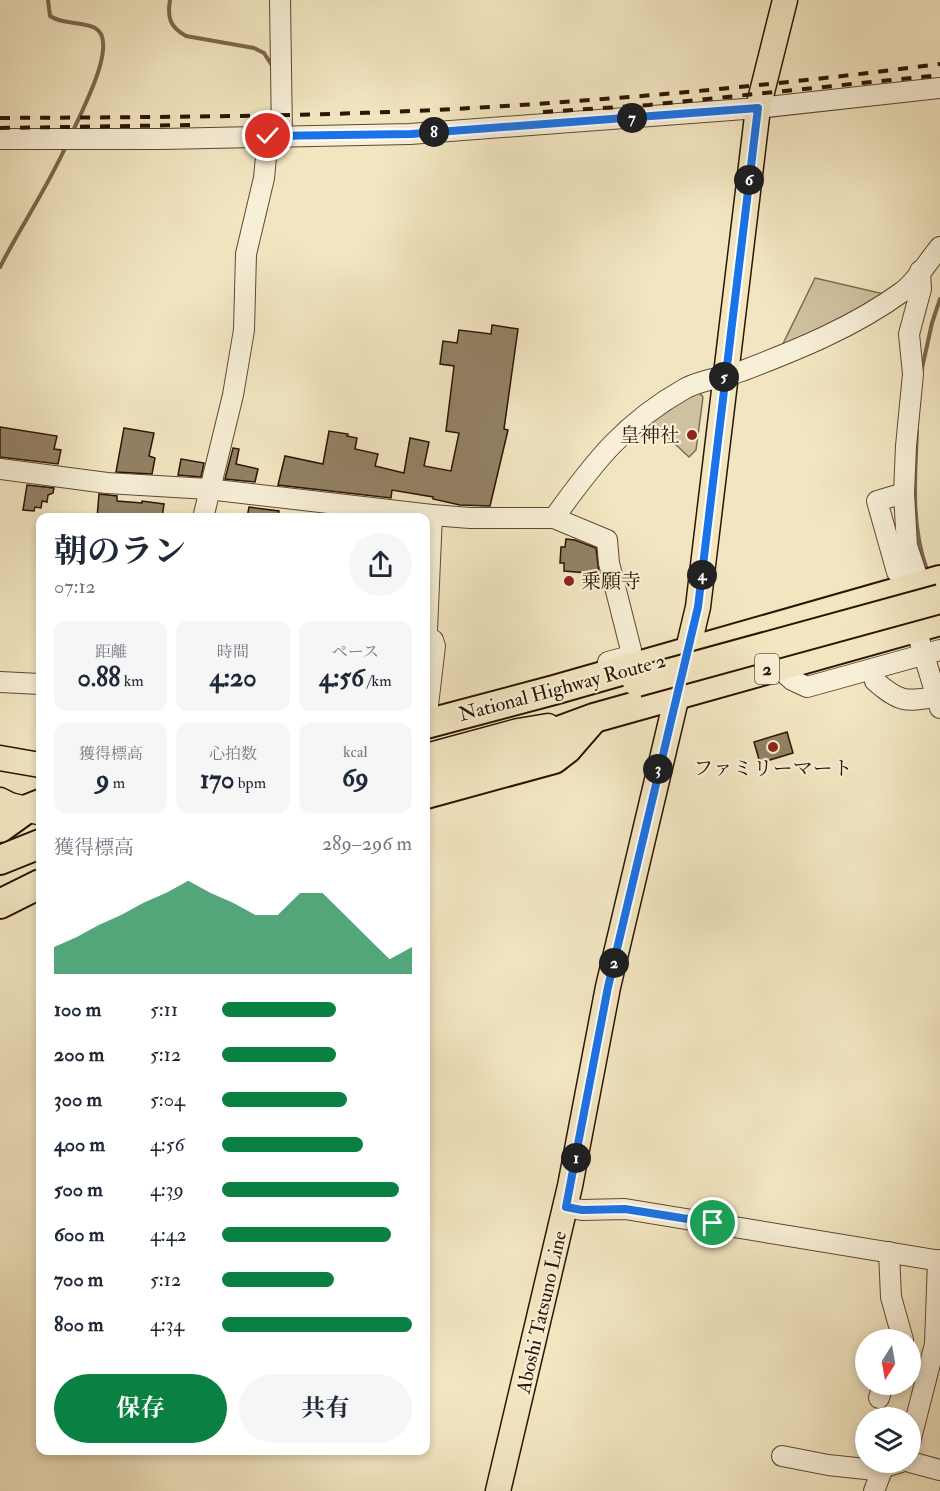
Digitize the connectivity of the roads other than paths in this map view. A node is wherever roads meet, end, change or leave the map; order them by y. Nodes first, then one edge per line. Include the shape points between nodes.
1 (280, 0) edge
2 (785, 0) edge
3 (940, 88) edge
4 (758, 108) junction
5 (275, 136) junction
6 (0, 139) edge
7 (940, 247) edge
8 (920, 271) junction
9 (724, 378) junction
10 (0, 469) edge
11 (208, 489) junction
12 (904, 493) junction
13 (204, 513) edge
14 (407, 513) edge
15 (432, 516) joint
16 (554, 518) junction
17 (430, 567) edge
18 (926, 580) edge
19 (928, 624) edge
20 (430, 645) edge
21 (932, 652) edge
22 (688, 653) junction
23 (777, 666) junction
24 (875, 681) dead end
25 (0, 682) edge
26 (36, 684) edge
27 (548, 685) junction
28 (430, 688) edge
29 (679, 693) junction
30 (938, 703) edge
31 (430, 713) edge
32 (594, 717) junction
33 (430, 738) edge
34 (430, 755) edge
35 (36, 766) edge
36 (14, 770) edge
37 (430, 771) edge
38 (430, 793) edge
39 (27, 807) edge
40 (0, 828) edge
41 (36, 846) edge
42 (0, 860) edge
43 (36, 880) edge
44 (36, 886) edge
45 (0, 891) edge
46 (36, 901) edge
47 (0, 904) edge
48 (0, 912) edge
49 (566, 1207) junction
50 (889, 1252) junction
51 (939, 1260) edge
52 (900, 1329) edge
53 (921, 1351) edge
54 (933, 1357) junction
55 (919, 1407) edge
56 (782, 1456) dead end
57 (921, 1465) edge
58 (855, 1468) edge
59 (940, 1470) edge
60 (881, 1473) edge
61 (498, 1491) edge
62 (874, 1491) edge

1 - 5 street
2 - 4 main road, Aboshi Tatsuno Line
3 - 4 street
4 - 5 street via 411,134
4 - 9 main road, Aboshi Tatsuno Line
5 - 6 street
5 - 11 street via 246,254 244,330 233,395
7 - 8 street
8 - 9 street via 904,291 855,320 798,349
8 - 12 street via 921,289 909,334 913,374
9 - 16 street via 688,386 639,417 590,468
9 - 22 main road, Aboshi Tatsuno Line via 698,607
10 - 11 street via 107,483
11 - 13 street
11 - 14 street
12 - 18 street via 907,546
12 - 18 street via 877,501
15 - 16 street
15 - 17 street
16 - 27 street via 607,540 631,650 630,656
18 - 22 highway, National Highway Route 2 / 2
18 - 33 highway, 2, bridge via 637,682
19 - 21 street
19 - 23 highway, National Highway Route 2 / 2
20 - 28 street via 435,646
21 - 23 street via 807,687
21 - 30 street
22 - 27 highway, National Highway Route 2 / 2
22 - 29 main road, Aboshi Tatsuno Line
23 - 29 highway, National Highway Route 2 / 2
24 - 30 street via 892,696 908,702
25 - 26 street
27 - 31 highway, National Highway Route 2 / 2
29 - 32 highway, National Highway Route 2 / 2
29 - 49 main road, Aboshi Tatsuno Line via 608,987
32 - 34 main road via 518,731
32 - 37 highway, 2 via 507,750
32 - 38 highway via 554,759
35 - 36 main road
39 - 40 highway
41 - 42 highway
43 - 45 highway
44 - 47 highway
46 - 48 highway
49 - 50 street via 625,1209
49 - 61 main road, Aboshi Tatsuno Line
50 - 51 street
50 - 52 street via 891,1297
51 - 54 street
53 - 54 street
54 - 55 street
56 - 58 street
57 - 59 street
60 - 62 street

